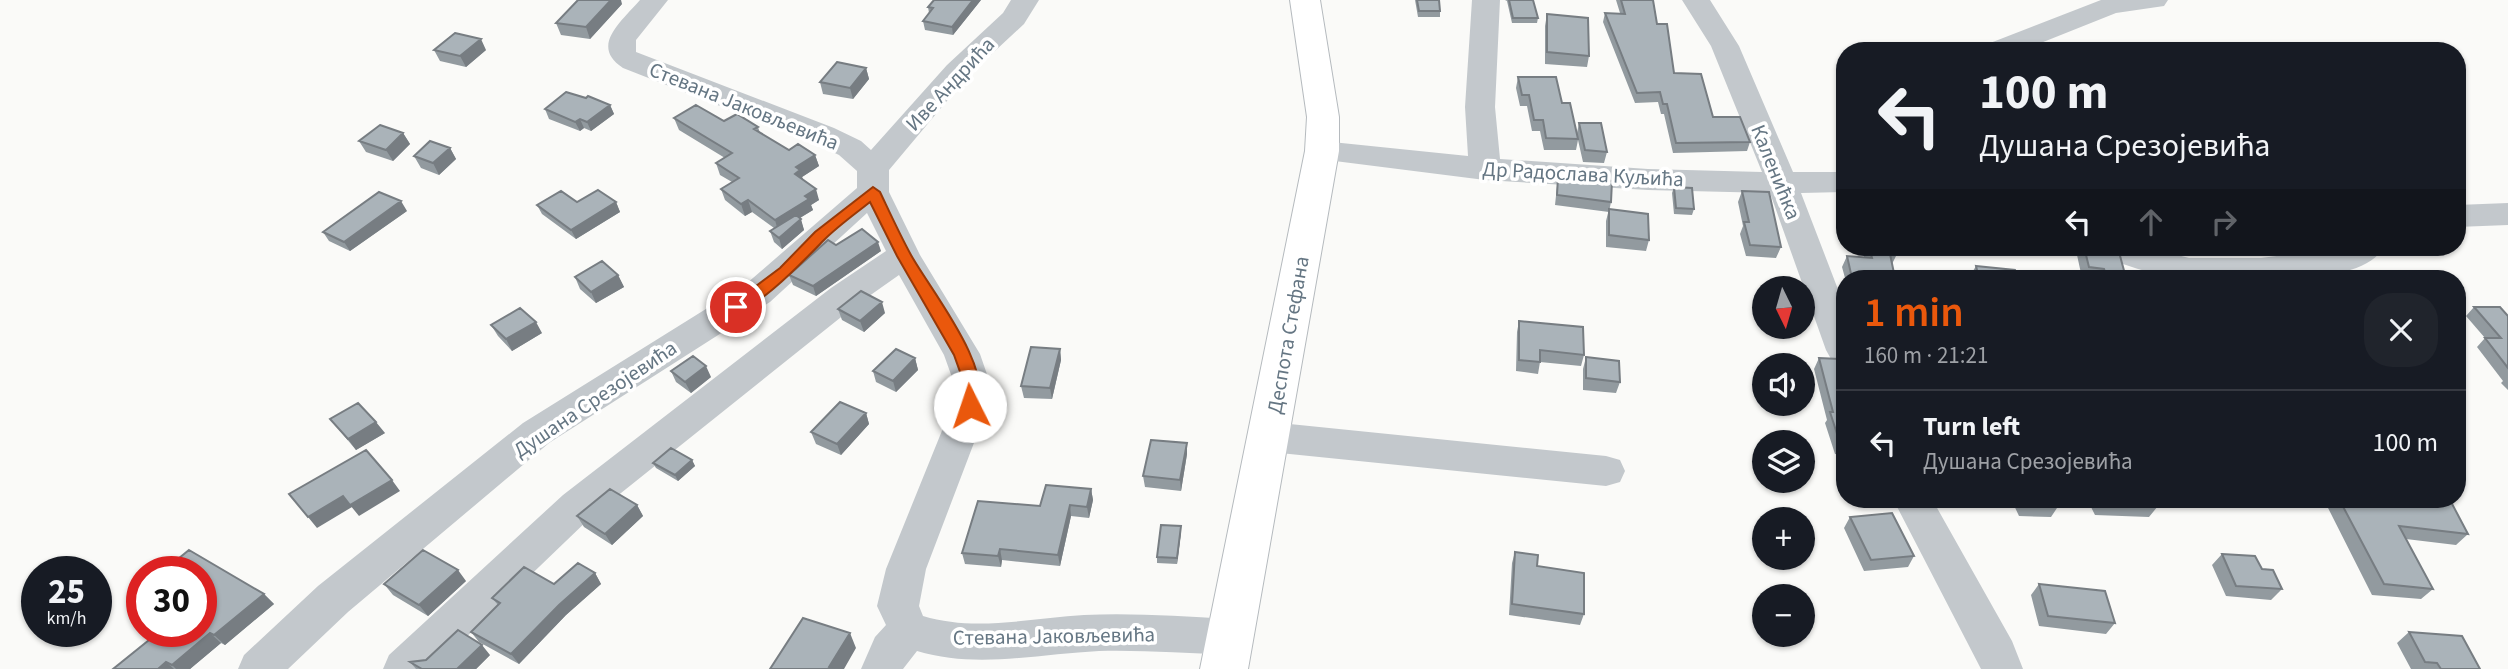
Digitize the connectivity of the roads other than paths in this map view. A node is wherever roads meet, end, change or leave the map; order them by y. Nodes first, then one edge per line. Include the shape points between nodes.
1 (654, 0) edge
2 (1025, 0) edge
3 (1305, 0) edge
4 (1486, 0) edge
5 (1696, 0) edge
6 (2154, 0) edge
7 (2018, 42) edge
8 (1322, 151) junction
9 (1485, 170) junction
10 (873, 180) junction
11 (1836, 182) edge
12 (1782, 184) junction
13 (2508, 214) edge
14 (2466, 216) edge
15 (904, 256) junction
16 (2139, 256) edge
17 (2353, 256) edge
18 (2189, 270) edge
19 (2189, 270) edge
20 (2261, 270) edge
21 (2261, 270) edge
22 (1836, 329) edge
23 (1269, 437) junction
24 (1606, 471) dead end
25 (1917, 508) edge
26 (909, 630) junction
27 (1226, 653) edge
28 (259, 669) edge
29 (404, 669) edge
30 (882, 669) edge
31 (2002, 669) edge

1 - 10 street, Стевана Јаковљевића via 622,39 622,55 850,148
2 - 10 street, Иве Андрића via 1014,18 957,71
3 - 8 main road, Деспота Стефана via 1323,117
4 - 9 street via 1480,107
5 - 12 street, Каленићка via 1725,46
6 - 7 street via 2112,6
8 - 9 street, Др Радослава Куљића
8 - 23 main road, Деспота Стефана
9 - 12 street, Др Радослава Куљића
10 - 15 street, Стевана Јаковљевића
10 - 28 street, Душана Срезојевића via 786,272 536,433 333,599
11 - 12 street, Др Радослава Куљића
12 - 22 street, Каленићка
13 - 14 street
15 - 26 street, Стевана Јаковљевића via 962,354 972,383 970,406 906,569 898,606
15 - 29 street via 843,297 577,506
16 - 19 street
17 - 20 street
18 - 21 street
23 - 24 street
23 - 27 main road, Деспота Стефана
25 - 31 street
26 - 27 street, Стевана Јаковљевића via 958,640 1099,632
26 - 30 street via 890,650

